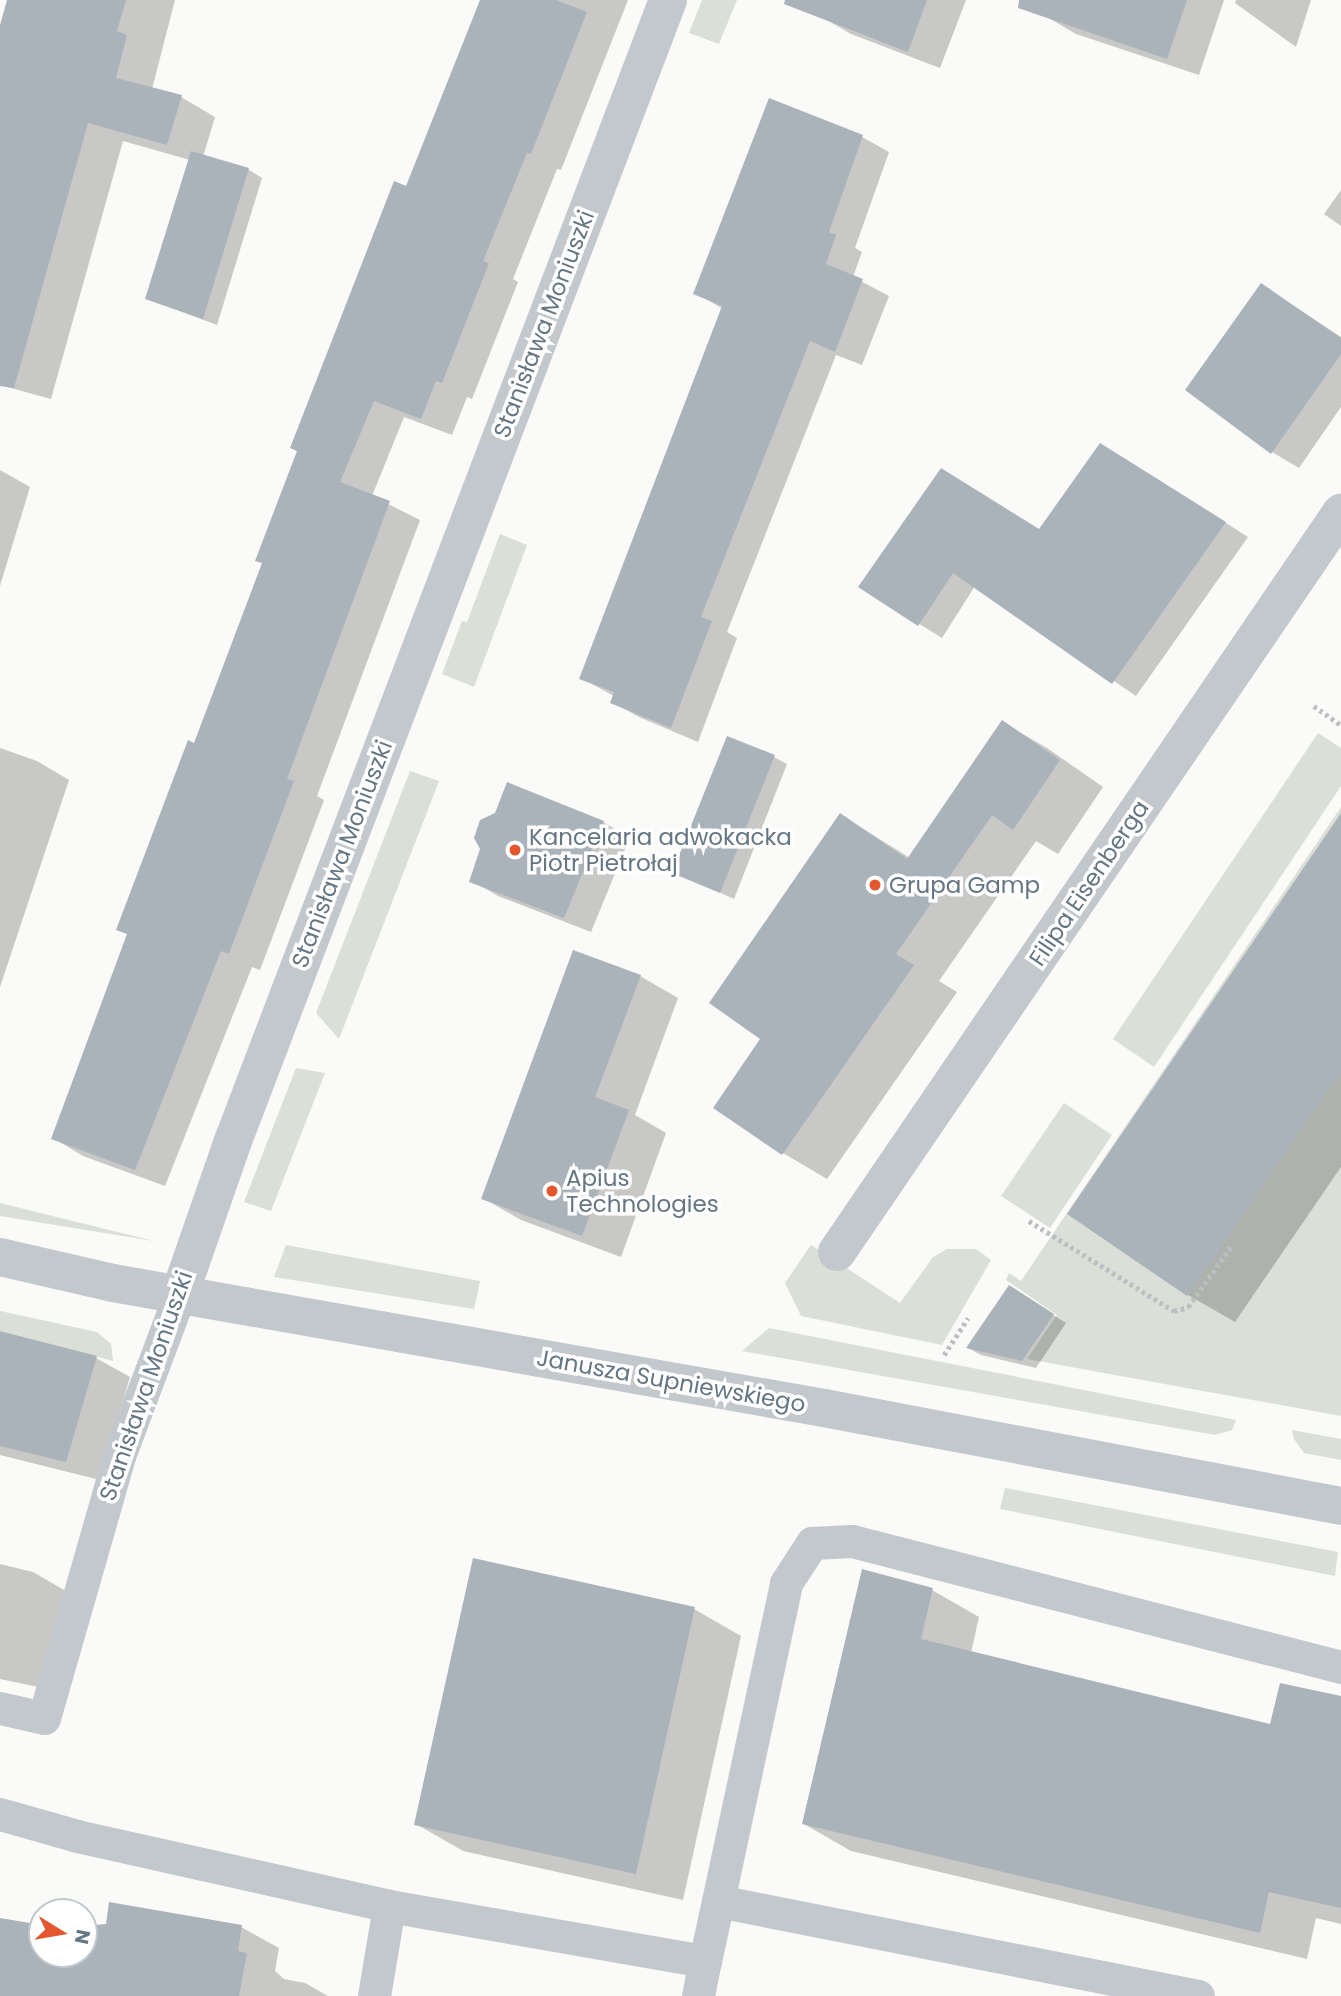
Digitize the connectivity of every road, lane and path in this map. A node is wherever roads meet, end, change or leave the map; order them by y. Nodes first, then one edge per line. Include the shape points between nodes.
1 (668, 0) edge
2 (1341, 513) edge
3 (1314, 706) dead end
4 (1341, 725) edge
5 (1029, 1221) dead end
6 (1232, 1245) dead end
7 (837, 1252) dead end
8 (0, 1257) edge
9 (178, 1296) junction
10 (968, 1318) dead end
11 (944, 1355) dead end
12 (1341, 1506) edge
13 (1341, 1667) edge
14 (0, 1708) edge
15 (0, 1814) edge
16 (718, 1901) junction
17 (389, 1906) junction
18 (705, 1961) junction
19 (374, 1996) edge
20 (698, 1996) edge
21 (1198, 1996) edge

1 - 9 street, Stanisława Moniuszki
2 - 7 street, Filipa Eisenberga
3 - 4 path
5 - 6 path via 1174,1311 1188,1307
8 - 9 street, Janusza Supniewskiego
9 - 12 street, Janusza Supniewskiego via 878,1418
9 - 14 lane, Stanisława Moniuszki via 119,1456 44,1718
10 - 11 path
13 - 16 lane via 852,1541 812,1544 786,1583
15 - 17 lane via 77,1836
16 - 18 lane
16 - 21 lane
17 - 18 lane
17 - 19 lane
18 - 20 lane

